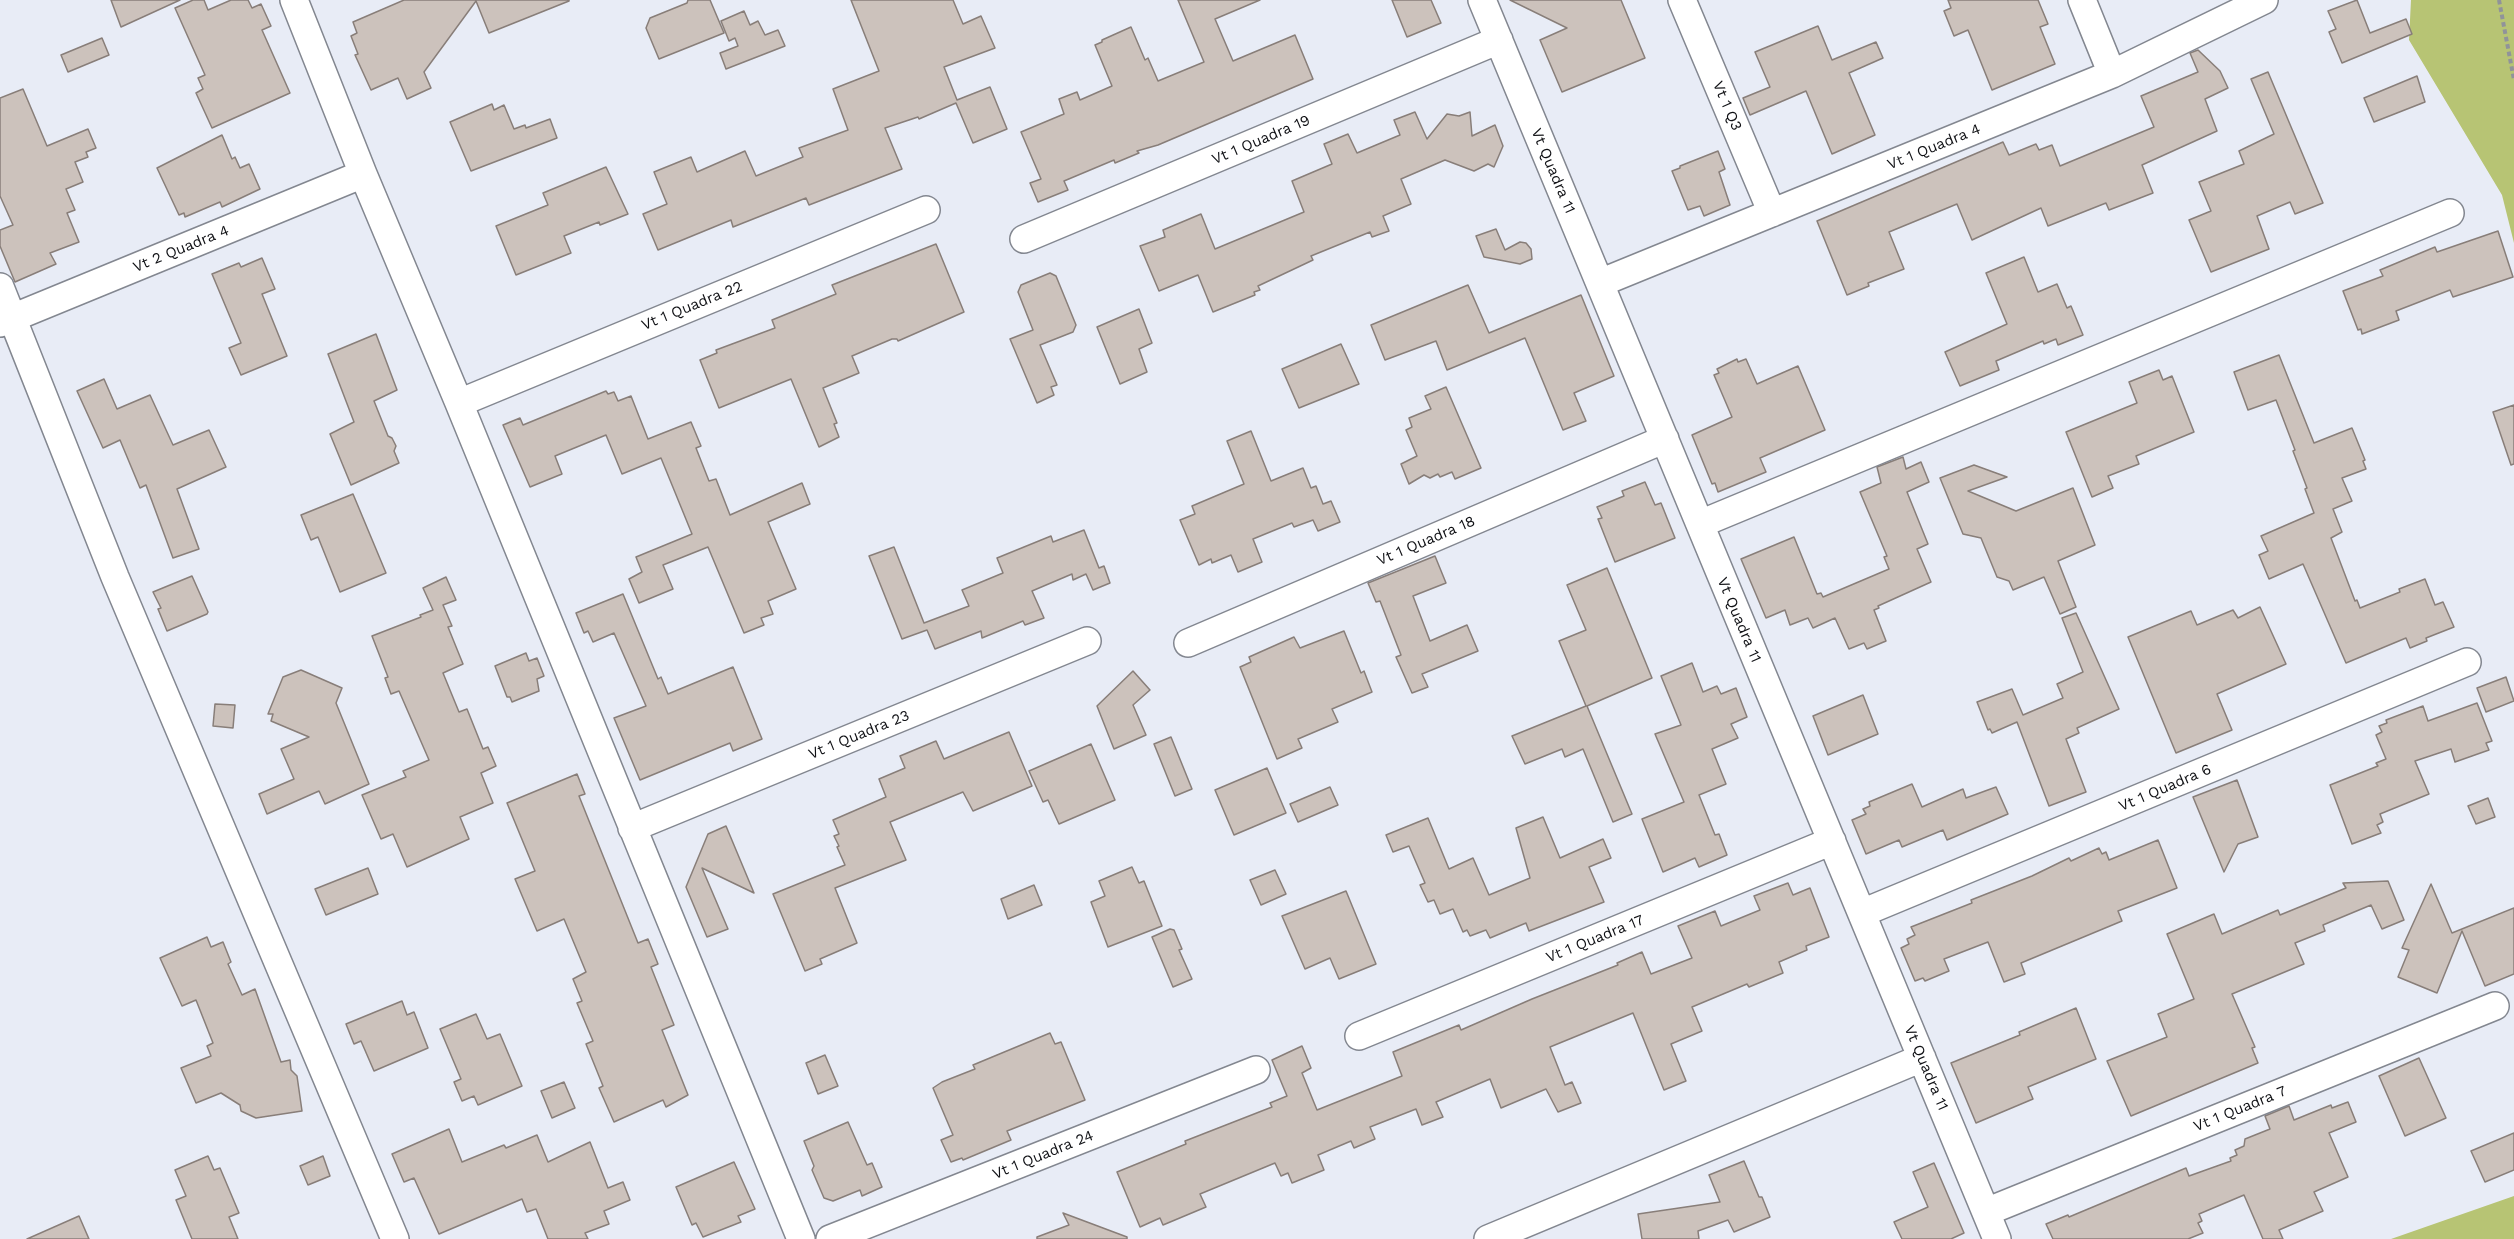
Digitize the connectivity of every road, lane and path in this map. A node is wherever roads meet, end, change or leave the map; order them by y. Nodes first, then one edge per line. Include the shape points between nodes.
1 (294, 0) edge
2 (1482, 0) edge
3 (1683, 0) edge
4 (2082, 0) edge
5 (2264, 0) edge
6 (2499, 0) edge
7 (1499, 40) junction
8 (2112, 74) junction
9 (2514, 80) edge
10 (363, 174) junction
11 (926, 210) dead end
12 (1772, 213) junction
13 (2450, 213) dead end
14 (1024, 239) dead end
15 (1600, 283) junction
16 (0, 287) edge
17 (6, 320) edge
18 (459, 403) junction
19 (1665, 439) junction
20 (1700, 524) junction
21 (1087, 641) dead end
22 (1188, 643) dead end
23 (2468, 662) dead end
24 (632, 828) junction
25 (1832, 841) junction
26 (1862, 913) junction
27 (2495, 1006) dead end
28 (1359, 1036) dead end
29 (1922, 1058) junction
30 (1256, 1070) dead end
31 (1986, 1212) junction
32 (395, 1239) edge
33 (801, 1239) edge
34 (830, 1239) edge
35 (1488, 1239) edge
36 (1997, 1239) edge

1 - 10 street
2 - 7 street, Vt Quadra 11
3 - 12 street, Vt 1 Q3
4 - 8 street
5 - 8 street, Vt 1 Quadra 4
6 - 9 path
7 - 14 street, Vt 1 Quadra 19
7 - 15 street, Vt Quadra 11
8 - 12 street, Vt 1 Quadra 4
10 - 17 street, Vt 2 Quadra 4
10 - 18 street
11 - 18 street, Vt 1 Quadra 22
12 - 15 street, Vt 1 Quadra 4
13 - 20 street
15 - 19 street, Vt Quadra 11
16 - 17 street
17 - 32 street
18 - 24 street
19 - 20 street, Vt Quadra 11
19 - 22 street, Vt 1 Quadra 18
20 - 25 street, Vt Quadra 11
21 - 24 street, Vt 1 Quadra 23
23 - 26 street, Vt 1 Quadra 6
24 - 33 street
25 - 26 street, Vt Quadra 11
25 - 28 street, Vt 1 Quadra 17
26 - 29 street, Vt Quadra 11
27 - 31 street, Vt 1 Quadra 7
29 - 31 street, Vt Quadra 11
29 - 35 street
30 - 34 street, Vt 1 Quadra 24
31 - 36 street, Vt Quadra 11

